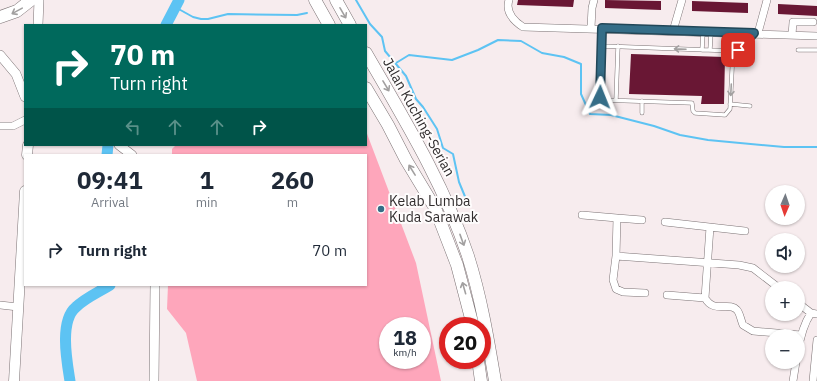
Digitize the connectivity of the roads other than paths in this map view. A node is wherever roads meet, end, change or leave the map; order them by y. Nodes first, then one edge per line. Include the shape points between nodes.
1 (31, 0) edge
2 (39, 0) edge
3 (315, 0) edge
4 (336, 0) edge
5 (509, 0) edge
6 (594, 0) edge
7 (682, 0) edge
8 (767, 0) edge
9 (0, 17) edge
10 (813, 22) dead end
11 (38, 24) edge
12 (328, 24) edge
13 (349, 24) edge
14 (591, 28) junction
15 (602, 28) junction
16 (673, 31) junction
17 (703, 32) junction
18 (711, 32) junction
19 (756, 33) junction
20 (792, 35) junction
21 (817, 36) edge
22 (602, 46) junction
23 (618, 46) junction
24 (702, 50) junction
25 (710, 50) junction
26 (798, 50) dead end
27 (817, 50) edge
28 (733, 51) junction
29 (0, 55) edge
30 (367, 55) edge
31 (367, 90) edge
32 (24, 94) edge
33 (616, 100) junction
34 (642, 101) junction
35 (730, 104) junction
36 (750, 106) dead end
37 (642, 113) dead end
38 (24, 120) edge
39 (0, 126) edge
40 (120, 146) edge
41 (131, 154) edge
42 (24, 208) edge
43 (582, 215) dead end
44 (617, 218) junction
45 (642, 220) dead end
46 (666, 222) dead end
47 (710, 227) junction
48 (745, 231) dead end
49 (616, 256) junction
50 (707, 262) junction
51 (770, 281) edge
52 (155, 286) edge
53 (645, 293) dead end
54 (667, 295) dead end
55 (705, 298) junction
56 (0, 305) edge
57 (18, 307) junction
58 (805, 307) edge
59 (814, 313) edge
60 (471, 317) edge
61 (803, 329) edge
62 (765, 332) edge
63 (817, 340) edge
64 (479, 369) edge
65 (795, 369) edge
66 (14, 381) edge
67 (154, 381) edge
68 (481, 381) edge
69 (495, 381) edge
70 (793, 381) edge
71 (813, 381) edge

1 -> 9 highway via 17,11
2 - 11 street
3 - 12 highway
4 -> 13 highway
5 - 14 street via 513,20 523,27
6 - 14 street
7 - 16 street
8 - 19 street
10 - 20 street via 793,22
14 - 15 street
15 - 16 street
15 - 22 lane
16 - 17 street
17 - 18 street
17 - 24 lane
18 - 19 street
18 - 25 lane
19 - 20 street
19 - 28 lane via 738,50
20 - 21 street
22 - 23 lane
22 - 33 lane via 600,97 602,100
24 -> 23 lane
23 - 33 lane
24 - 25 lane
25 - 28 lane
26 - 27 lane
28 -> 35 lane
29 - 32 street via 16,74
30 -> 69 highway, Jalan Kuching-Serian via 428,161 457,226 476,285
60 -> 31 highway via 457,265 435,208
33 - 34 lane
34 - 35 lane via 692,103 695,113 725,115
34 - 37 lane
35 - 36 lane
38 - 39 street via 13,126
40 - 41 street
42 - 57 main road
43 - 44 street
44 - 45 street
44 - 49 street
46 - 47 street
47 - 48 street
47 - 50 street
49 - 50 street
49 - 53 street via 613,280 616,289 623,292
50 - 51 street via 753,268
50 - 55 street
52 - 67 street
54 - 55 street
55 - 62 street via 714,306 735,308 743,325 753,331
56 - 57 street
57 - 66 main road
58 - 59 street
59 - 61 street via 806,320
63 - 71 street
64 - 68 highway
65 - 70 street

